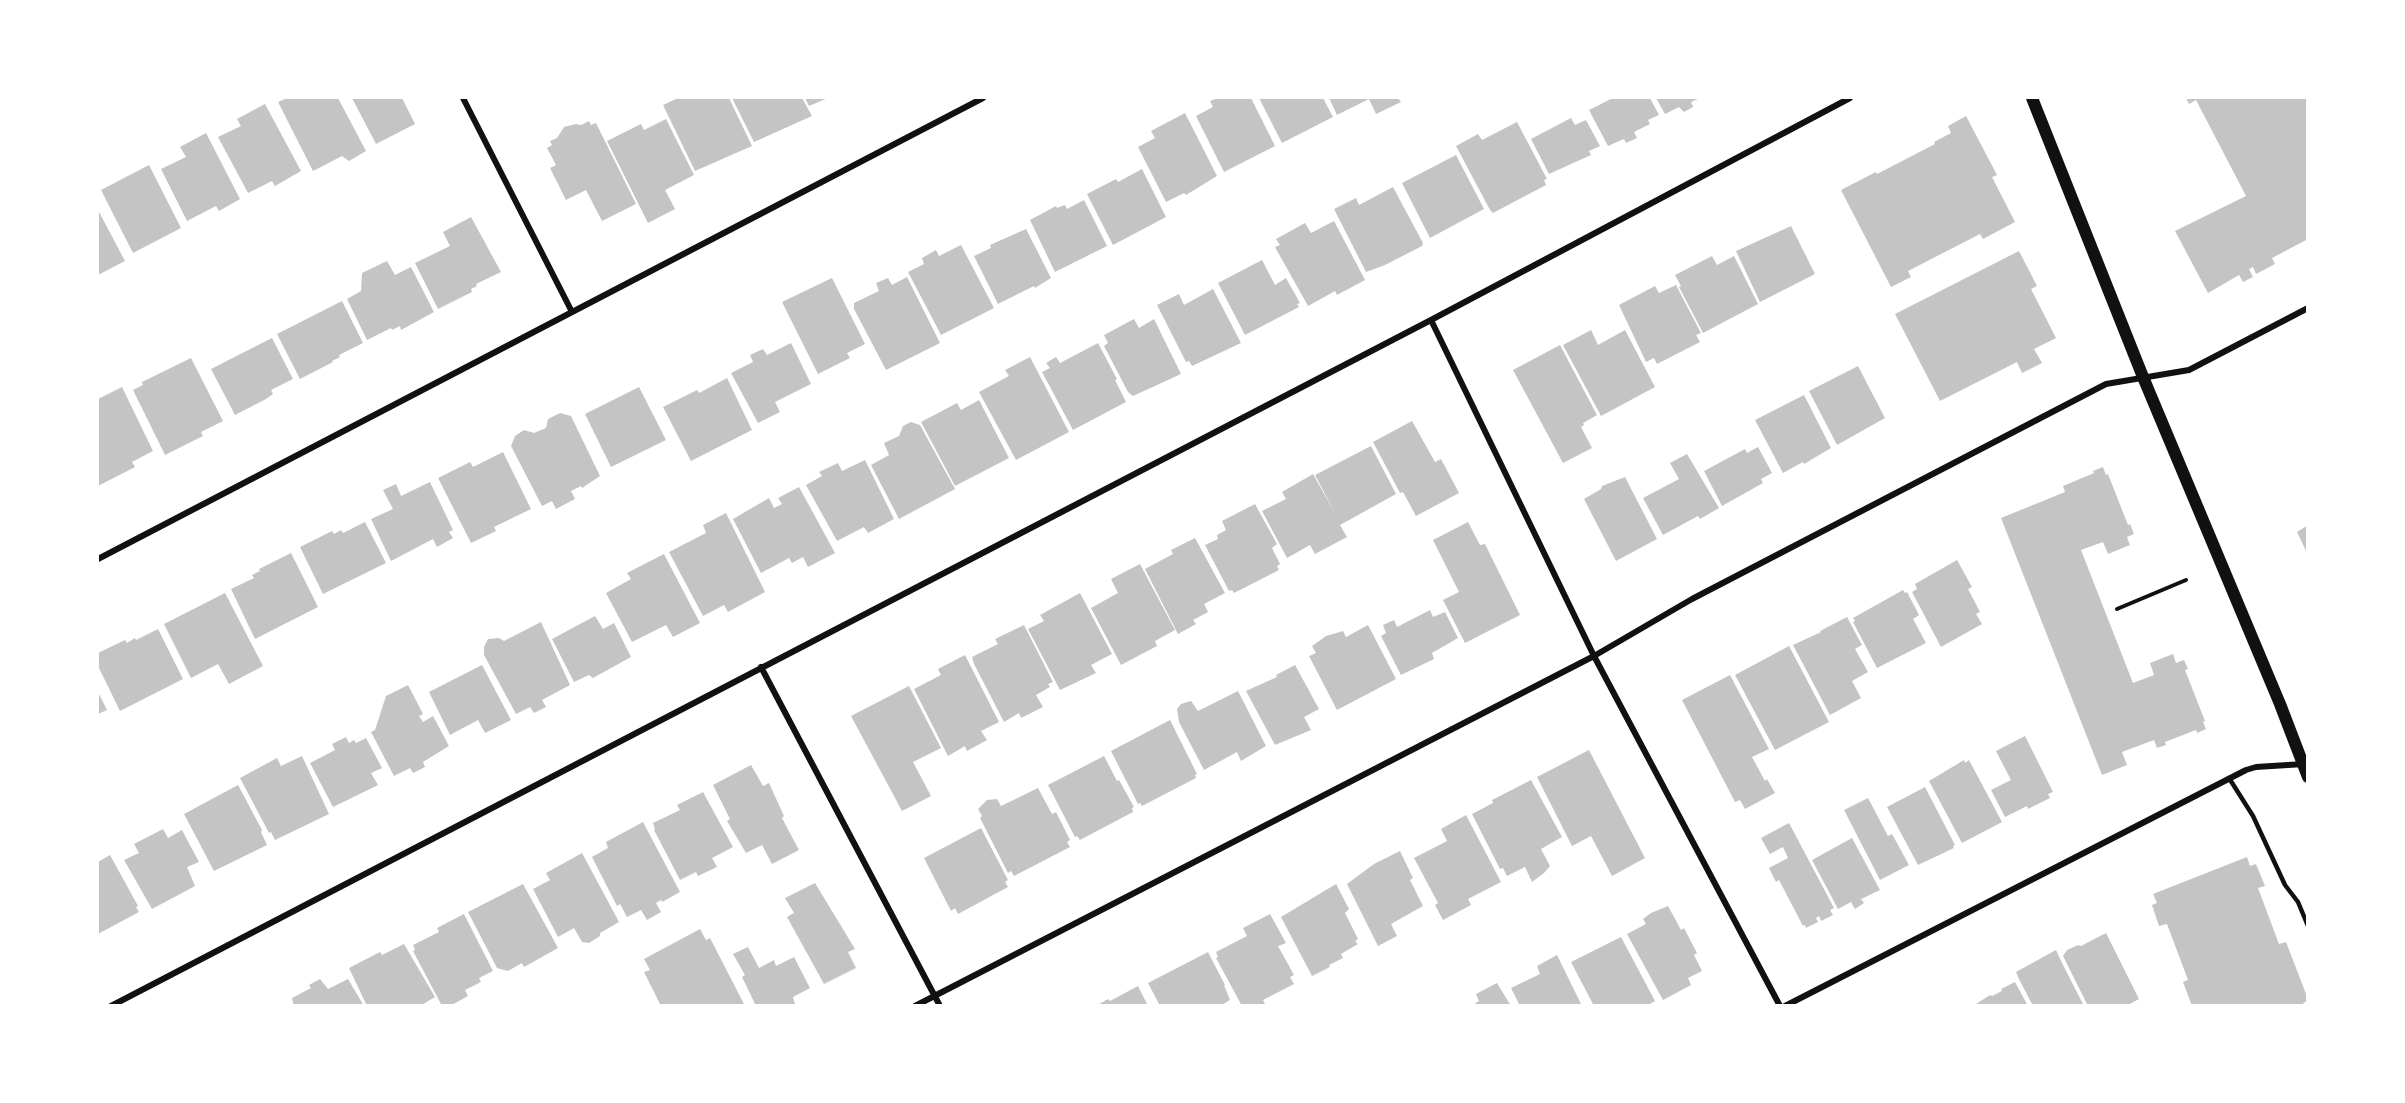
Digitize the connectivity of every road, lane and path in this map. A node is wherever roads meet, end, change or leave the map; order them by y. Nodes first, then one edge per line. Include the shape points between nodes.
1 (463, 98) edge
2 (983, 98) edge
3 (1850, 98) edge
4 (2032, 98) edge
5 (2307, 308) edge
6 (572, 312) junction
7 (1431, 320) junction
8 (2143, 377) junction
9 (98, 560) edge
10 (2186, 580) dead end
11 (2117, 609) dead end
12 (1594, 656) junction
13 (761, 667) junction
14 (2305, 764) edge
15 (2307, 777) edge
16 (2229, 778) junction
17 (2307, 926) edge
18 (935, 995) junction
19 (111, 1005) edge
20 (915, 1005) edge
21 (940, 1005) edge
22 (1780, 1005) edge
23 (1785, 1005) edge

1 - 6 street
2 - 6 street
3 - 7 street
4 - 8 main road
5 - 8 street via 2189,370
6 - 9 street
7 - 12 street
7 - 13 street
8 - 12 street via 2106,384 1692,599
8 - 14 main road
10 - 11 path
12 - 18 street
12 - 22 street
13 - 18 street
13 - 19 street
14 - 15 main road
14 - 16 street via 2256,767
16 - 17 lane via 2253,816
16 - 23 street
18 - 20 street
18 - 21 street

